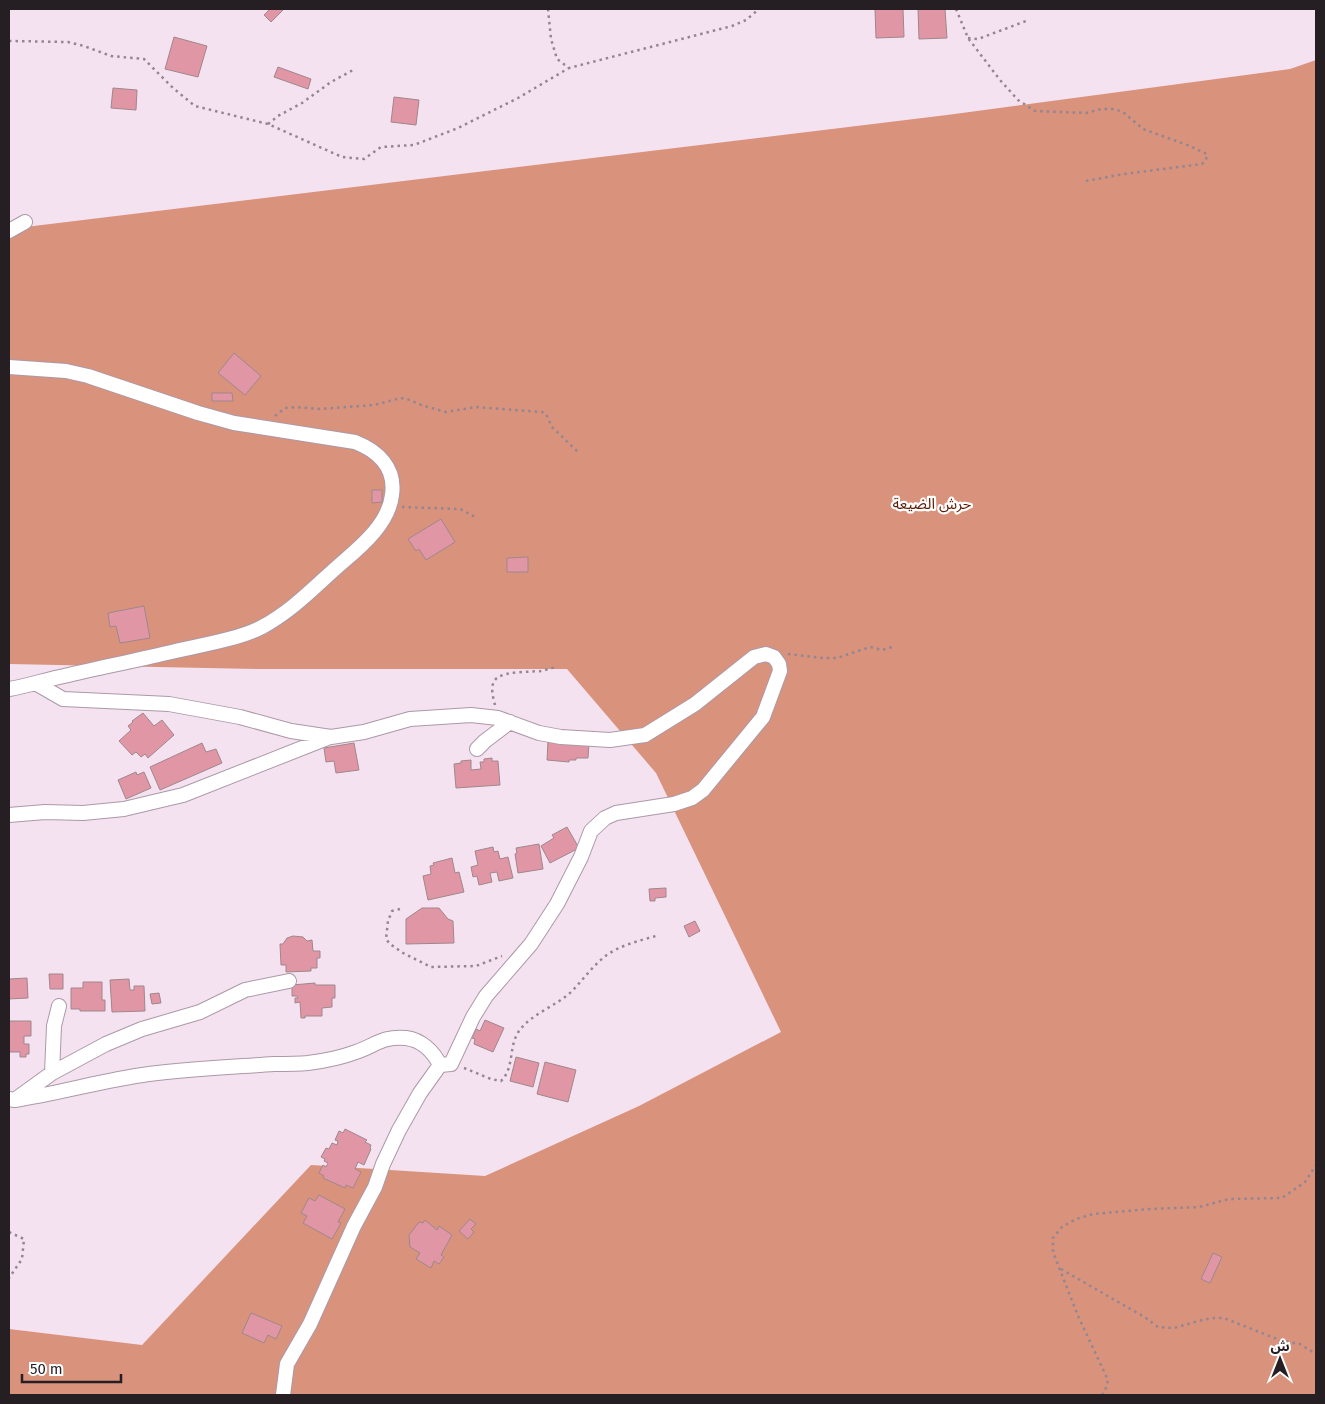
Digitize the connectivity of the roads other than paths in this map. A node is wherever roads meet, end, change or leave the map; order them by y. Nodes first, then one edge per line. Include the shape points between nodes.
1 (25, 222) dead end
2 (9, 231) edge
3 (9, 368) edge
4 (37, 684) junction
5 (9, 689) edge
6 (504, 720) junction
7 (330, 737) junction
8 (478, 749) dead end
9 (9, 815) edge
10 (289, 981) dead end
11 (59, 1006) dead end
12 (445, 1064) junction
13 (52, 1073) junction
14 (12, 1099) edge
15 (283, 1395) edge

1 - 2 street
3 - 4 street via 66,371 234,423 355,442 382,458 390,471 393,489 391,507 353,553 305,598 260,628
4 - 5 street
4 - 7 street via 64,698 169,704
6 - 7 street via 471,715 410,719 364,732
6 - 8 street
6 - 12 street via 561,737 610,740 645,735 695,704 754,657 766,654 779,664 780,670 763,717 703,790 674,804 616,813 604,818 591,831 557,904 531,944 486,996
7 - 9 street via 183,795 124,809 83,814 45,812
10 - 13 street via 245,990 200,1012 142,1029
11 - 13 street via 54,1026
12 - 14 street via 422,1043 394,1038 334,1059 150,1074
12 - 15 street via 420,1092 398,1130 375,1187 288,1364
13 - 14 street

